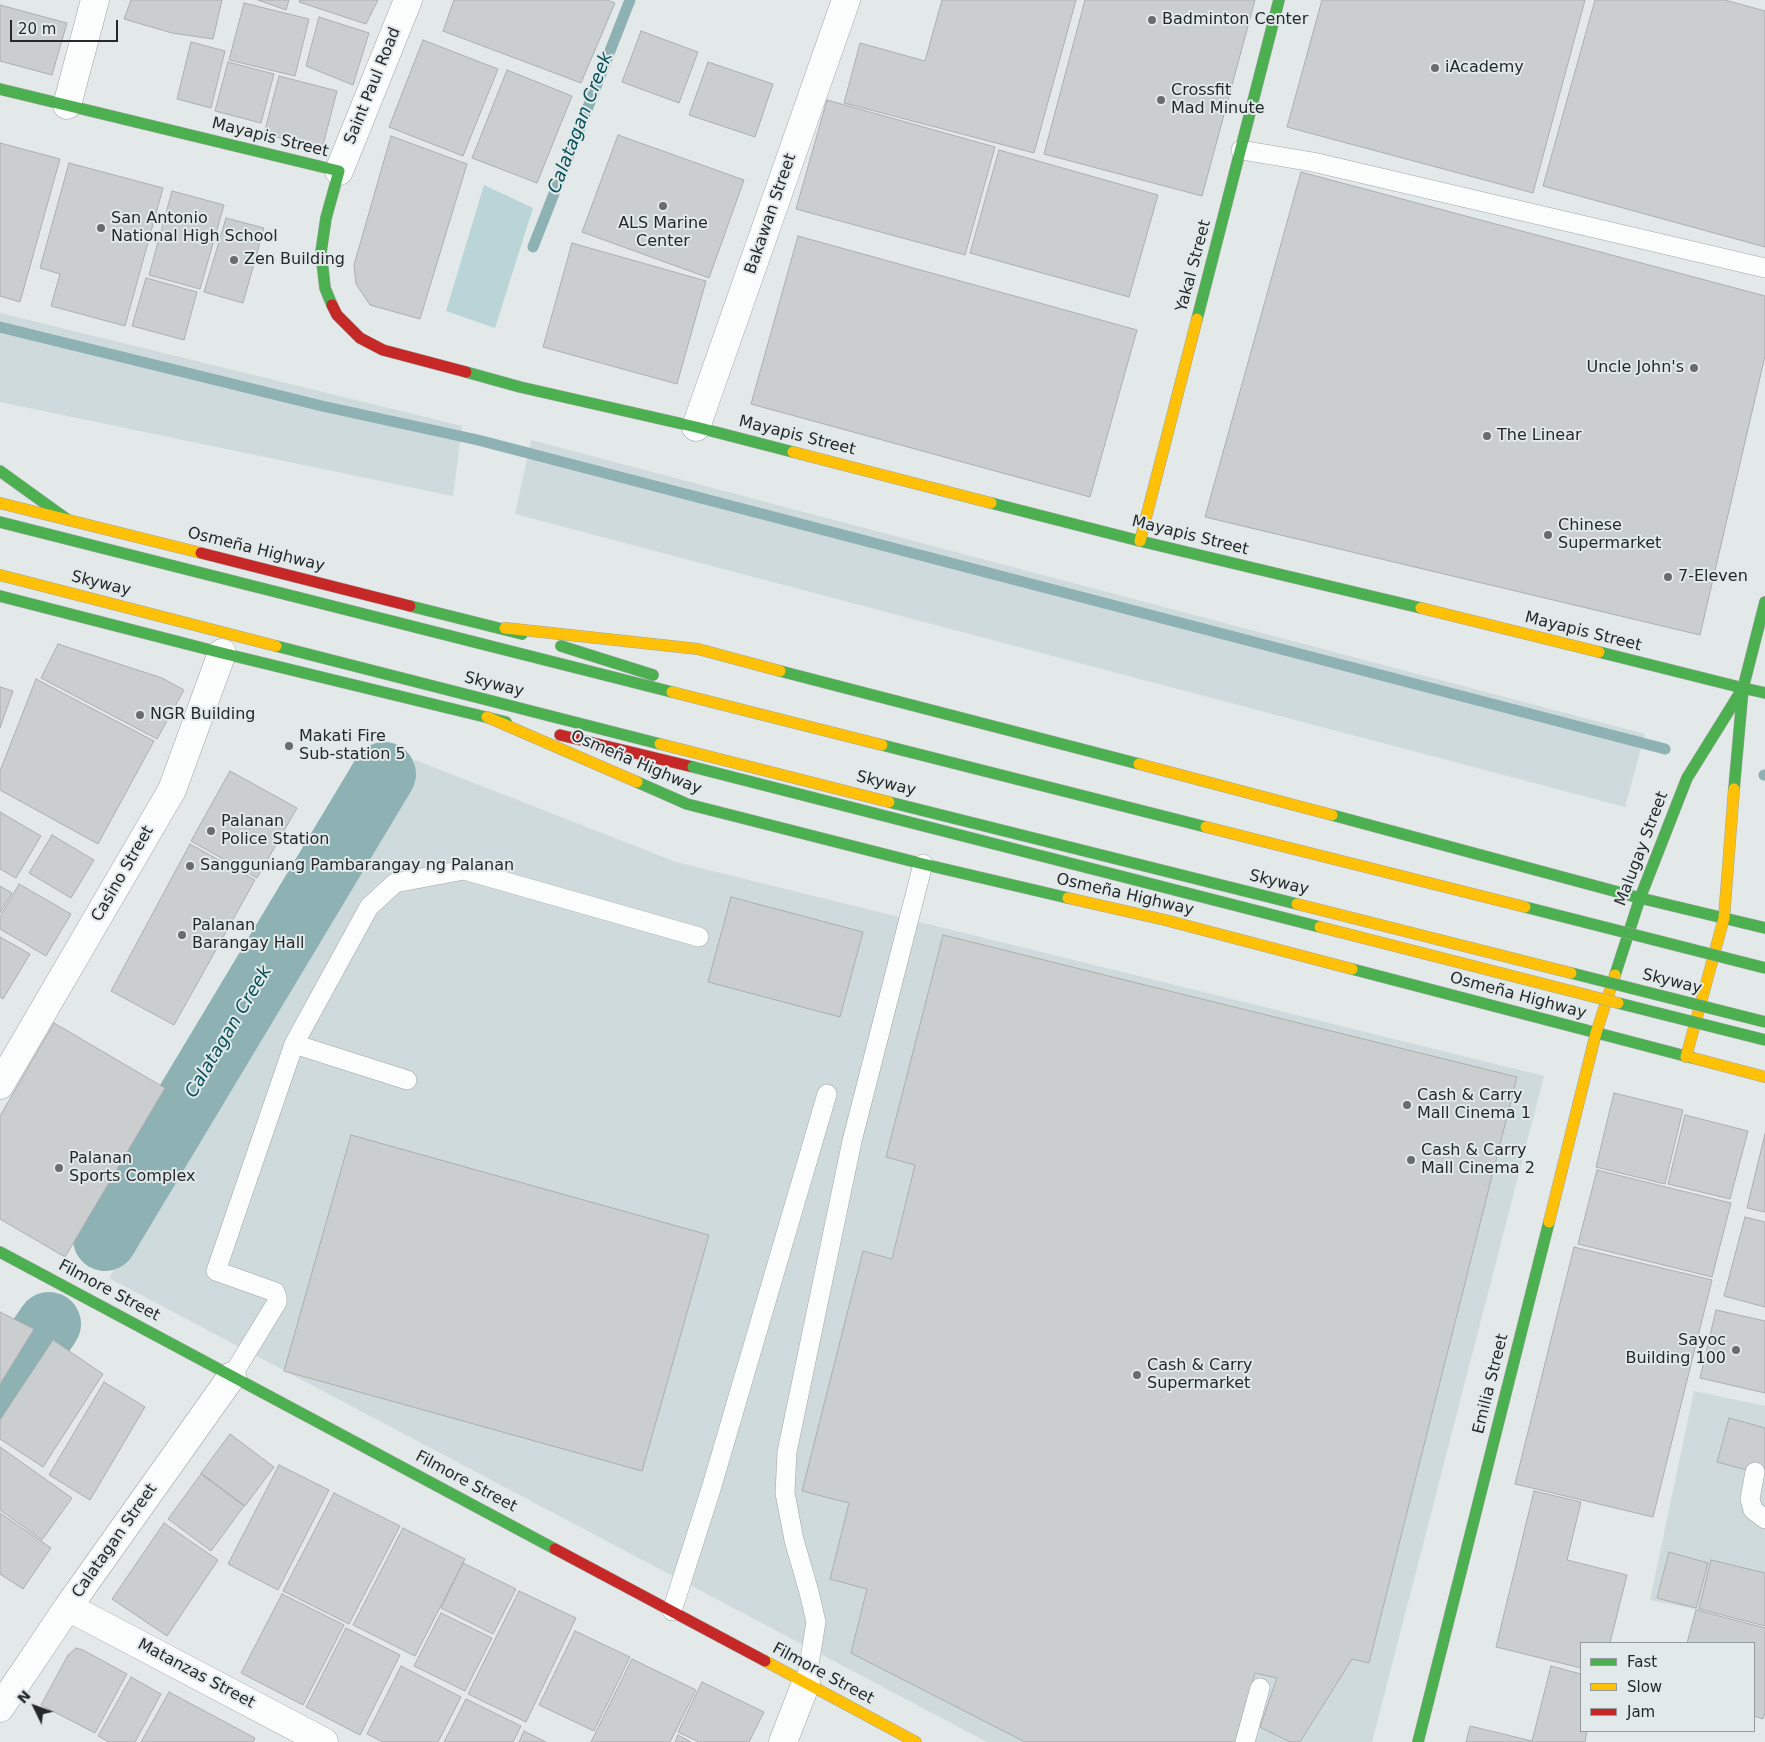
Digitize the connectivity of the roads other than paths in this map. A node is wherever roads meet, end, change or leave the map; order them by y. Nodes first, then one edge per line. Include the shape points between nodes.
1 (95, 0) edge
2 (408, 0) edge
3 (846, 0) edge
4 (1279, 0) edge
5 (0, 89) edge
6 (67, 105) junction
7 (1241, 150) junction
8 (339, 171) junction
9 (1765, 268) edge
10 (696, 427) junction
11 (0, 471) edge
12 (0, 503) edge
13 (68, 520) junction
14 (0, 522) edge
15 (1140, 541) junction
16 (0, 575) edge
17 (0, 596) edge
18 (1765, 602) edge
19 (505, 628) junction
20 (222, 653) junction
21 (1743, 688) junction
22 (1765, 693) edge
23 (487, 718) junction
24 (923, 864) junction
25 (1640, 898) junction
26 (1724, 918) junction
27 (1765, 928) edge
28 (699, 937) dead end
29 (1765, 957) edge
30 (1765, 968) edge
31 (1765, 1022) edge
32 (1596, 1034) junction
33 (1765, 1040) edge
34 (294, 1044) junction
35 (1686, 1057) junction
36 (1765, 1077) edge
37 (407, 1080) dead end
38 (0, 1085) edge
39 (827, 1094) dead end
40 (0, 1252) edge
41 (232, 1376) junction
42 (1755, 1472) dead end
43 (1765, 1519) edge
44 (68, 1607) junction
45 (672, 1611) junction
46 (806, 1683) junction
47 (1260, 1688) dead end
48 (0, 1708) edge
49 (324, 1742) edge
50 (782, 1742) edge
51 (916, 1742) edge
52 (1245, 1742) edge
53 (1418, 1742) edge

1 - 6 street
2 - 8 street, Saint Paul Road
3 - 10 street, Bakawan Street
4 - 7 main road, Yakal Street
5 - 6 main road, Mayapis Street
6 - 8 main road, Mayapis Street
7 - 9 lane via 1313,162
7 - 15 main road, Yakal Street
8 - 10 main road, Mayapis Street via 321,252 325,288 337,315 360,338 406,357
10 - 15 main road, Mayapis Street
11 - 13 main road
12 - 13 main road, Osmeña Highway
13 - 19 main road, Osmeña Highway
14 - 30 main road, bridge
15 - 21 main road, Mayapis Street
16 - 31 main road, Skyway, bridge
17 - 20 main road, Osmeña Highway
18 - 21 main road, Malugay Street
19 - 25 main road, Osmeña Highway via 698,649
19 - 29 main road, Osmeña Highway via 673,682
20 - 23 main road, Osmeña Highway
20 - 38 street, Casino Street via 172,790
21 - 22 main road, Mayapis Street
21 - 25 main road, Malugay Street via 1688,778
21 - 26 main road, Malugay Street
23 - 24 main road, Osmeña Highway via 687,804
23 - 33 main road, Osmeña Highway, bridge via 694,767
24 - 32 main road, Osmeña Highway via 1165,920
24 - 46 lane via 852,1141 787,1452 786,1493 794,1540 816,1622
25 - 26 main road, Osmeña Highway
25 - 32 main road, Malugay Street
26 - 27 main road, Osmeña Highway
26 - 35 main road, Malugay Street
28 - 34 lane via 464,870 395,883 369,907
32 - 35 main road, Osmeña Highway
32 - 53 main road, Emilia Street
34 - 37 lane
34 - 41 lane via 216,1271 275,1292 276,1302
35 - 36 main road, Osmeña Highway
39 - 45 lane
40 - 41 main road, Filmore Street
41 - 44 street, Calatagan Street
41 - 45 main road, Filmore Street
42 - 43 lane via 1750,1499 1753,1510
44 - 48 street, Calatagan Street
44 - 49 street, Matanzas Street
45 - 46 main road, Filmore Street
46 - 50 street
46 - 51 main road, Filmore Street
47 - 52 lane

